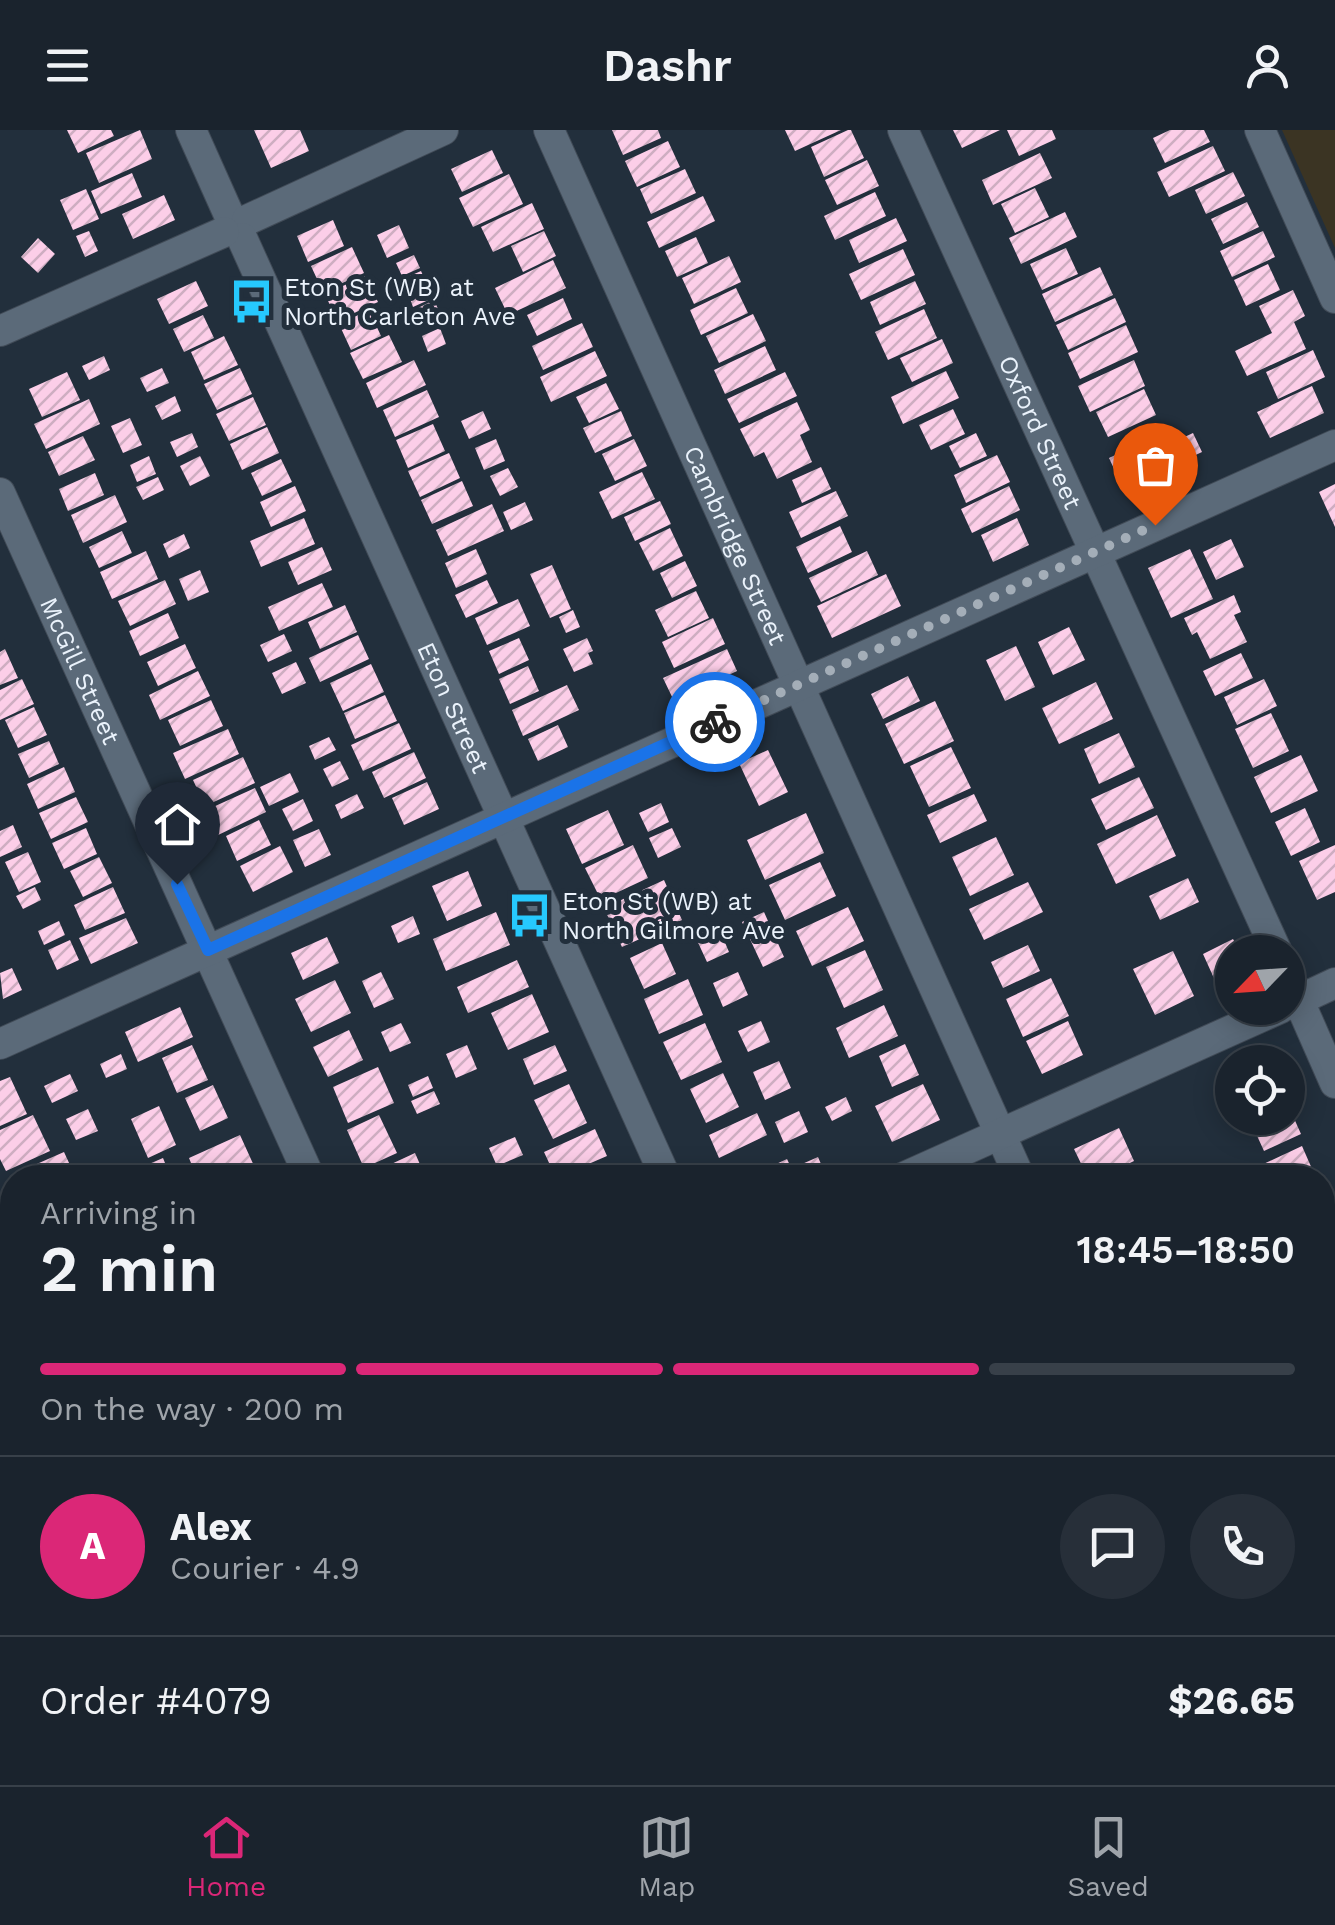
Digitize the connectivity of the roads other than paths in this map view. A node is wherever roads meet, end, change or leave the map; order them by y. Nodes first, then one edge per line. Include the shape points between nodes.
1 (190, 130) edge
2 (444, 130) edge
3 (548, 130) edge
4 (904, 130) edge
5 (1260, 130) edge
6 (236, 226) junction
7 (1335, 298) edge
8 (0, 331) edge
9 (1335, 445) edge
10 (0, 493) edge
11 (1096, 552) junction
12 (800, 685) junction
13 (504, 818) junction
14 (1269, 935) edge
15 (208, 950) junction
16 (1335, 983) edge
17 (1305, 992) edge
18 (1229, 1025) edge
19 (1304, 1025) edge
20 (0, 1044) edge
21 (1335, 1083) edge
22 (999, 1133) junction
23 (304, 1165) edge
24 (660, 1165) edge
25 (930, 1165) edge
26 (1014, 1165) edge

1 - 6 street, Eton Street
2 - 6 street
3 - 12 street, Cambridge Street
4 - 11 street, Oxford Street
5 - 7 street
6 - 8 street
6 - 13 street, Eton Street
9 - 11 street
10 - 15 street, McGill Street
11 - 12 street
11 - 14 street, Oxford Street
12 - 13 street
12 - 22 street, Cambridge Street
13 - 15 street
13 - 24 street, Eton Street
15 - 20 street
15 - 23 street, McGill Street
16 - 17 street
18 - 22 street
19 - 21 street
22 - 25 street
22 - 26 street, Cambridge Street

